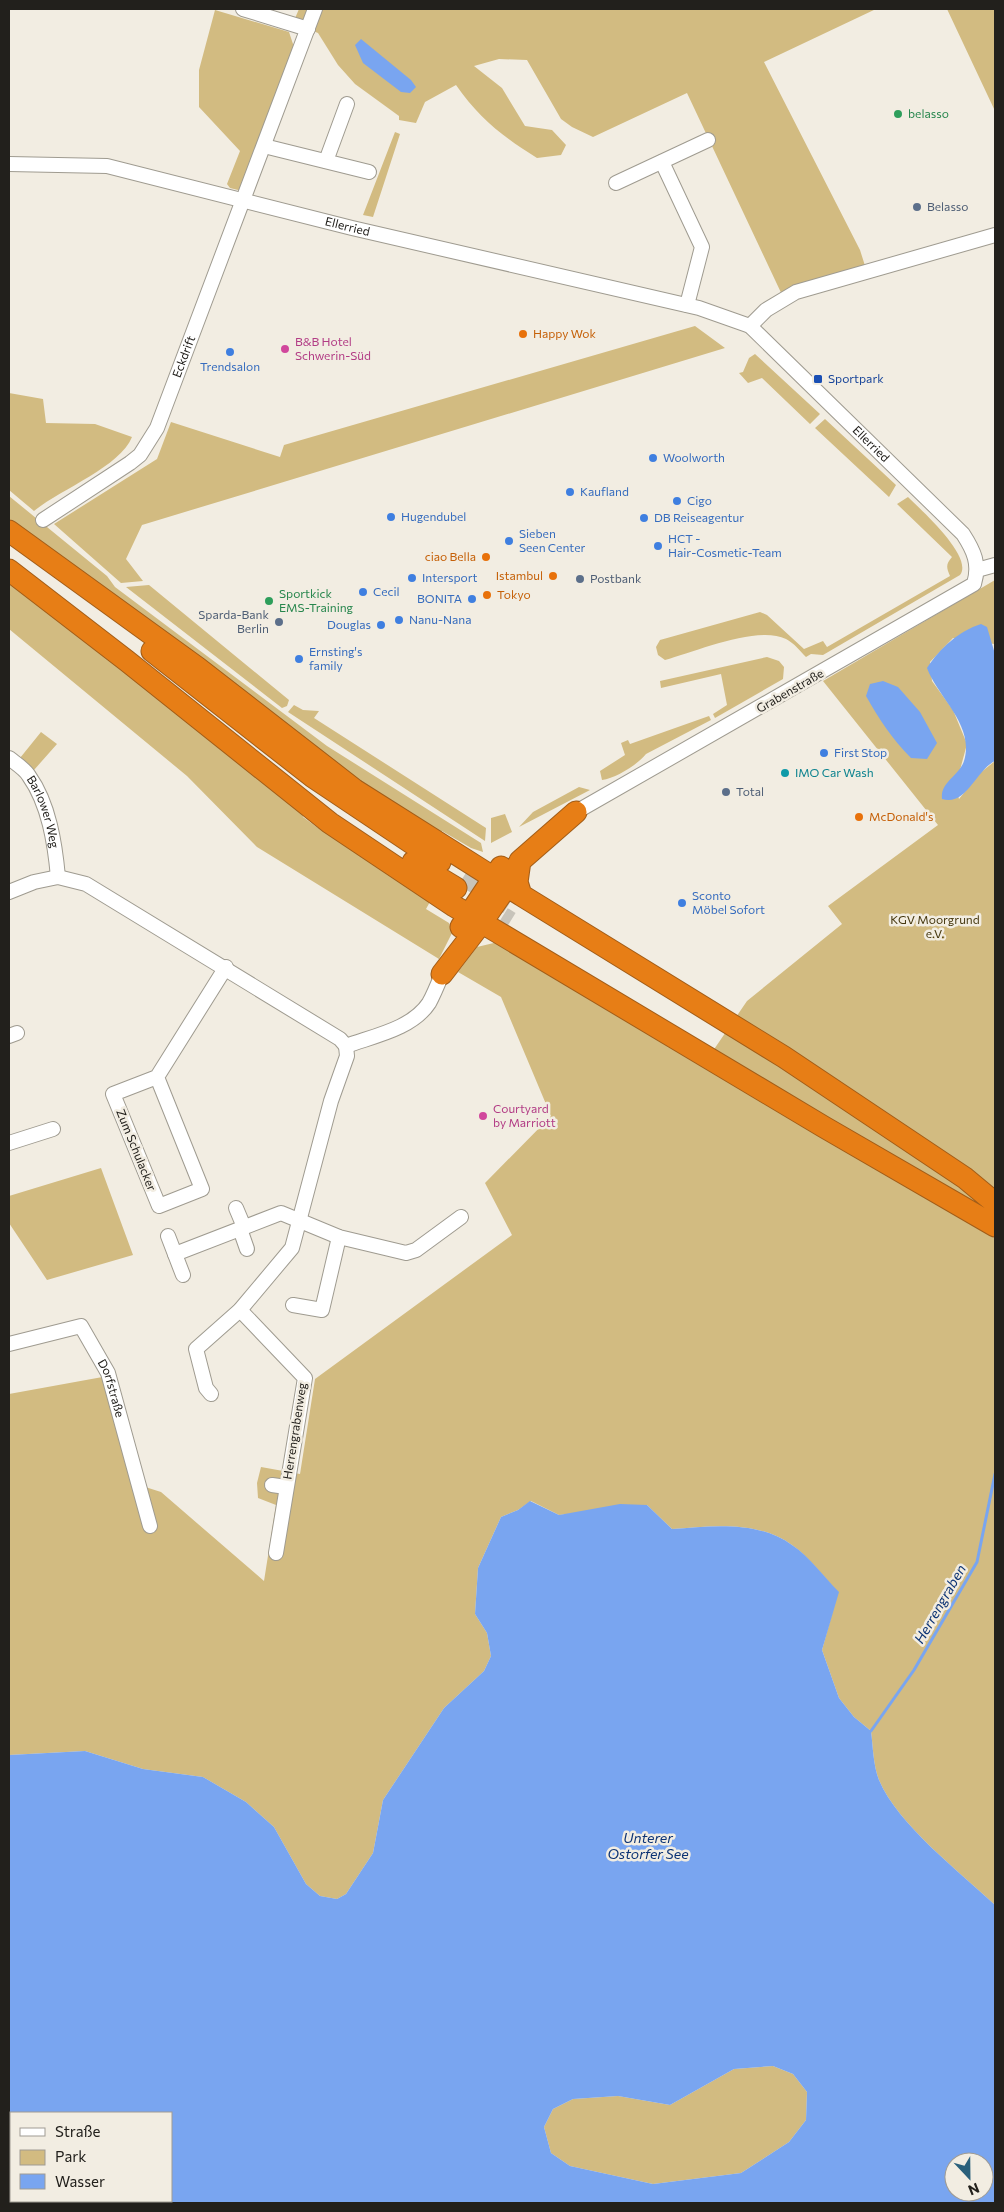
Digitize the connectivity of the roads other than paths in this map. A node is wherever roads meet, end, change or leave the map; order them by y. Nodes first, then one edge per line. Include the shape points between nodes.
1 (243, 9) edge
2 (315, 9) edge
3 (308, 28) junction
4 (347, 104) dead end
5 (708, 140) dead end
6 (264, 146) junction
7 (326, 161) junction
8 (662, 162) junction
9 (9, 164) edge
10 (369, 172) dead end
11 (616, 183) dead end
12 (243, 201) junction
13 (995, 235) edge
14 (687, 305) junction
15 (750, 326) junction
16 (43, 520) dead end
17 (9, 531) edge
18 (9, 541) edge
19 (9, 560) edge
20 (995, 565) edge
21 (9, 570) edge
22 (977, 570) junction
23 (9, 758) edge
24 (576, 812) joint
25 (515, 858) junction
26 (58, 877) junction
27 (9, 892) edge
28 (485, 903) junction
29 (226, 968) junction
30 (442, 974) joint
31 (346, 1046) junction
32 (157, 1076) junction
33 (53, 1129) dead end
34 (9, 1143) edge
35 (995, 1204) edge
36 (236, 1208) dead end
37 (461, 1217) dead end
38 (300, 1219) junction
39 (995, 1226) edge
40 (242, 1228) junction
41 (168, 1236) dead end
42 (339, 1236) junction
43 (247, 1249) dead end
44 (175, 1254) junction
45 (183, 1275) dead end
46 (293, 1304) dead end
47 (240, 1310) junction
48 (9, 1344) edge
49 (211, 1394) dead end
50 (150, 1526) dead end
51 (276, 1553) dead end

1 - 3 street
2 - 3 street, Eckdrift
3 - 6 street, Eckdrift
4 - 7 street
5 - 8 street
6 - 7 street
6 - 12 street, Eckdrift
7 - 10 street
8 - 11 street
8 - 14 street via 702,247
9 - 12 street, Ellerried via 107,166
12 - 14 street, Ellerried
12 - 16 street, Eckdrift via 157,428 140,455 130,464
13 - 15 street via 796,292 770,307
14 - 15 street, Ellerried
15 - 22 street, Ellerried via 963,534 975,554
17 - 28 highway via 198,668 355,790
18 - 28 highway via 313,777 398,836
19 - 28 highway via 305,790
20 - 22 street
21 - 28 highway via 330,824
22 - 24 street, Grabenstraße via 974,584
23 - 26 street, Barlower Weg via 29,775 40,799 55,842
24 - 25 highway
25 - 28 highway
25 - 28 highway via 517,882
26 - 27 street
26 - 29 street via 86,884
28 - 30 highway
28 - 35 highway via 784,1057 965,1178
28 - 39 highway
29 - 31 street via 340,1039
29 - 32 street
30 - 31 street via 429,1002 418,1016
31 - 38 street via 346,1056
32 - 32 street, Zum Schulacker via 202,1189 159,1206 114,1094
33 - 34 street
36 - 40 street
37 - 42 street via 416,1250 406,1253
38 - 40 street via 281,1213
38 - 42 street
38 - 47 street via 292,1248
40 - 43 street
40 - 44 street
41 - 44 street
42 - 46 street via 322,1310
44 - 45 street
47 - 49 street via 196,1348 206,1388
47 - 51 street, Herrengrabenweg via 305,1378 279,1486
48 - 50 street, Dorfstraße via 81,1326 108,1374

